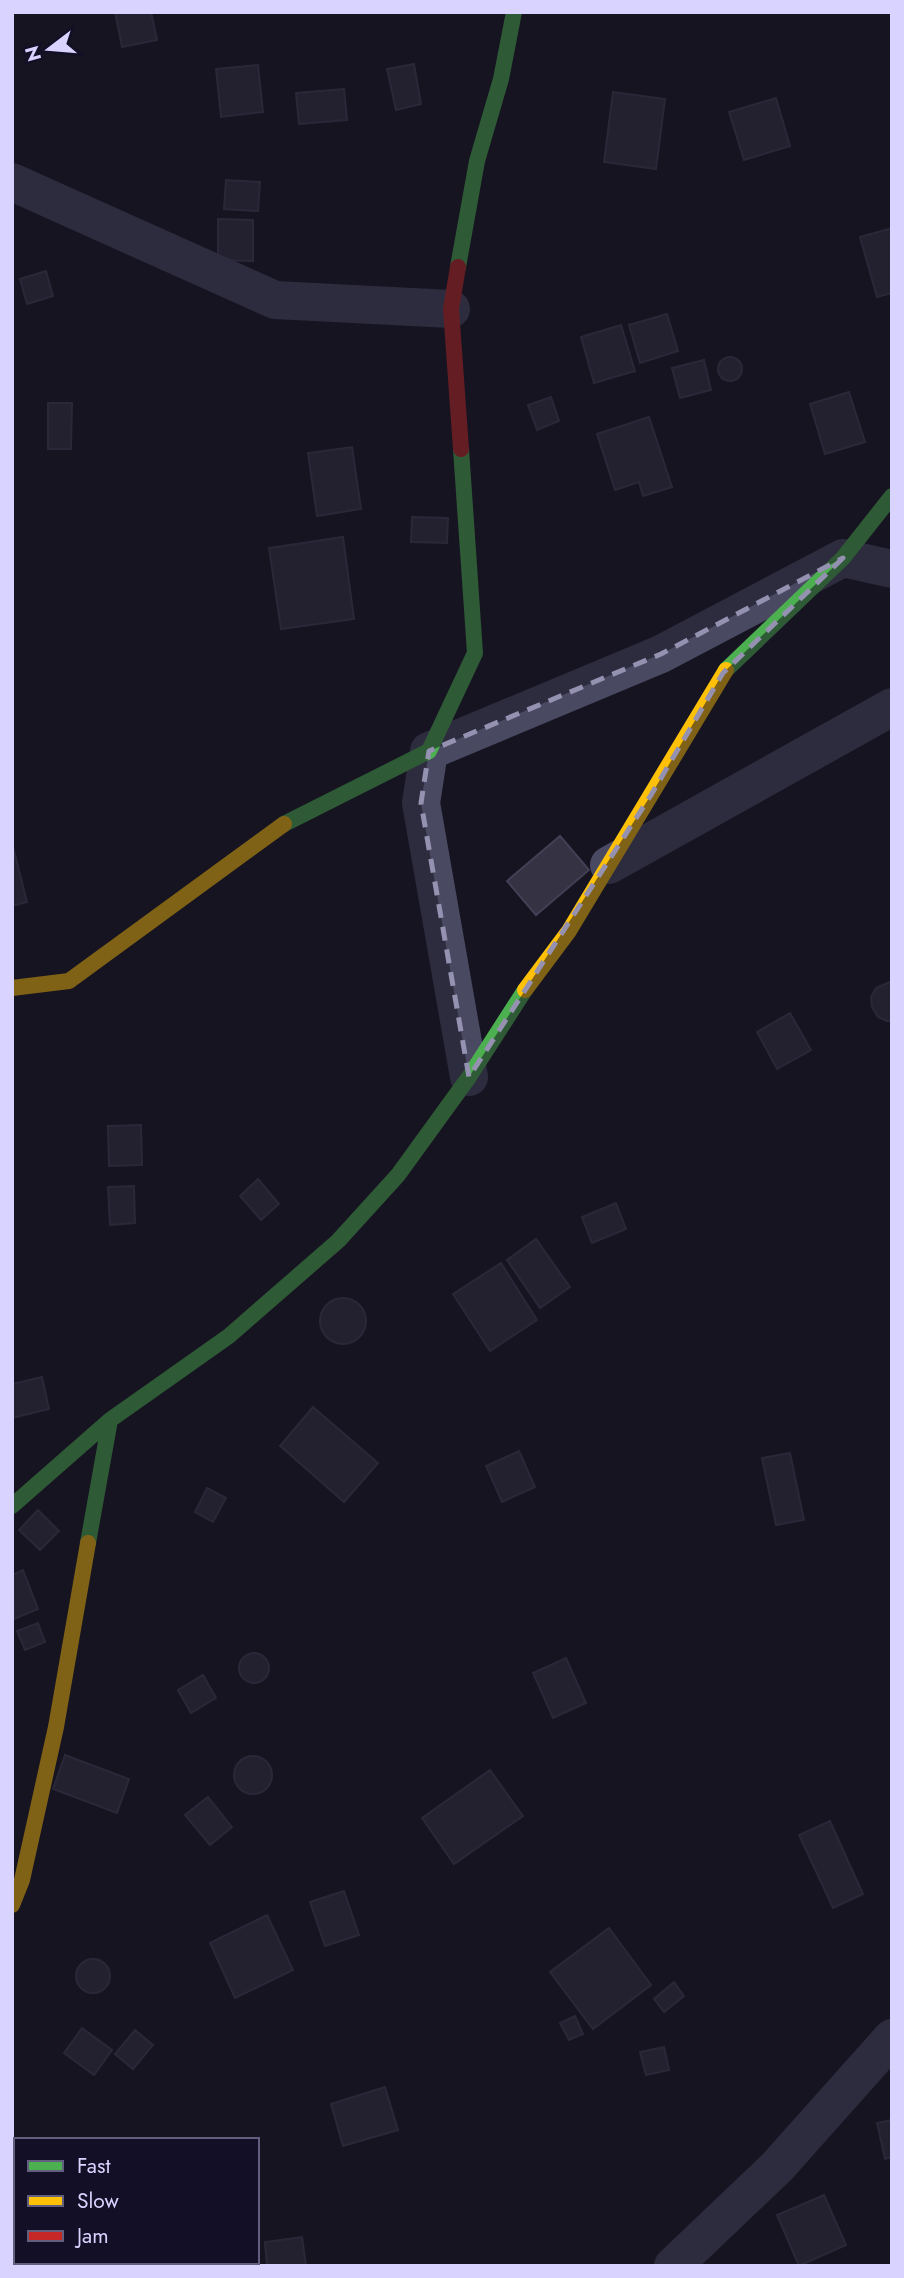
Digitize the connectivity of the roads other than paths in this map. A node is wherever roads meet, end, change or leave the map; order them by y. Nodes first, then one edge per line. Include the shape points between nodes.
1 (514, 12) edge
2 (12, 182) edge
3 (451, 309) junction
4 (892, 496) edge
5 (843, 558) junction
6 (892, 569) edge
7 (892, 706) edge
8 (429, 751) junction
9 (609, 865) junction
10 (12, 988) edge
11 (469, 1077) junction
12 (110, 1420) junction
13 (12, 1506) edge
14 (12, 1905) edge
15 (892, 2038) edge
16 (673, 2266) edge

1 - 3 street via 501,79 477,161
2 - 3 street via 275,300
3 - 8 street via 475,653
4 - 5 street
5 - 6 street
5 - 8 street via 661,654
5 - 9 street via 723,673
7 - 9 street
8 - 10 street via 276,828 69,981
8 - 11 street via 421,803
9 - 11 street
11 - 12 street via 398,1175 338,1241 229,1336
12 - 13 street
12 - 14 street via 56,1727 22,1880
15 - 16 street via 777,2167

